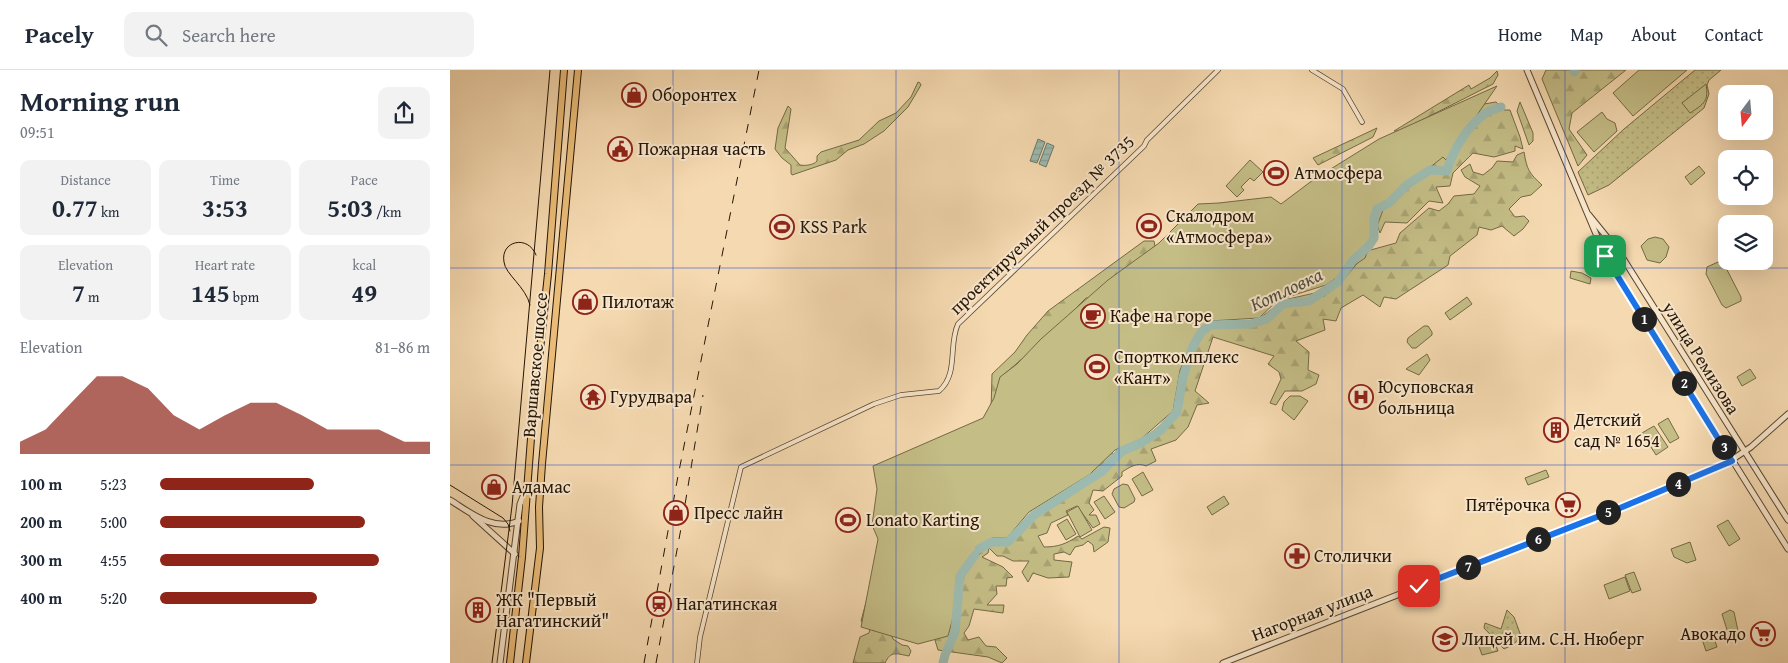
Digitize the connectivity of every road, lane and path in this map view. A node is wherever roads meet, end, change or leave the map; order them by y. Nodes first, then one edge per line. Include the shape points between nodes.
1 (564, 70) edge
2 (578, 70) edge
3 (1218, 70) edge
4 (1312, 70) edge
5 (1527, 70) edge
6 (1362, 122) dead end
7 (1587, 212) junction
8 (1609, 238) junction
9 (1600, 244) junction
10 (1619, 252) junction
11 (1607, 260) junction
12 (1788, 414) edge
13 (1744, 452) junction
14 (1732, 461) junction
15 (526, 489) junction
16 (450, 500) edge
17 (469, 512) junction
18 (1788, 520) edge
19 (518, 521) junction
20 (1788, 549) edge
21 (514, 554) junction
22 (522, 557) junction
23 (1236, 660) edge
24 (500, 663) edge
25 (510, 663) edge
26 (526, 663) edge
27 (697, 663) edge
28 (1223, 663) edge

1 - 15 main road, Варшавское шоссе
2 - 26 main road, Варшавское шоссе via 542,464 539,566
3 - 27 street, проектируемый проезд № 3735 via 1144,146 958,324 952,366 939,391 901,395 874,404 741,467 700,637
4 - 6 street via 1343,89
5 - 7 street, улица Ремизова
7 - 8 street, улица Ремизова
7 - 9 street, улица Ремизова
8 - 9 street via 1607,246
8 - 10 street, улица Ремизова
9 - 11 street, улица Ремизова
10 - 11 street via 1609,250
10 - 13 street, улица Ремизова
11 - 14 street, улица Ремизова
12 - 13 street, Нагорная улица
13 - 14 street, Нагорная улица
13 - 18 street, улица Ремизова
14 - 20 street, улица Ремизова
14 - 23 street, Нагорная улица
15 - 19 street
15 - 22 main road, Варшавское шоссе
16 - 17 street
17 - 19 street via 494,524
17 - 21 street
19 - 21 street
21 - 22 street
21 - 24 street
22 - 25 main road, Варшавское шоссе
23 - 28 street, Нагорная улица

